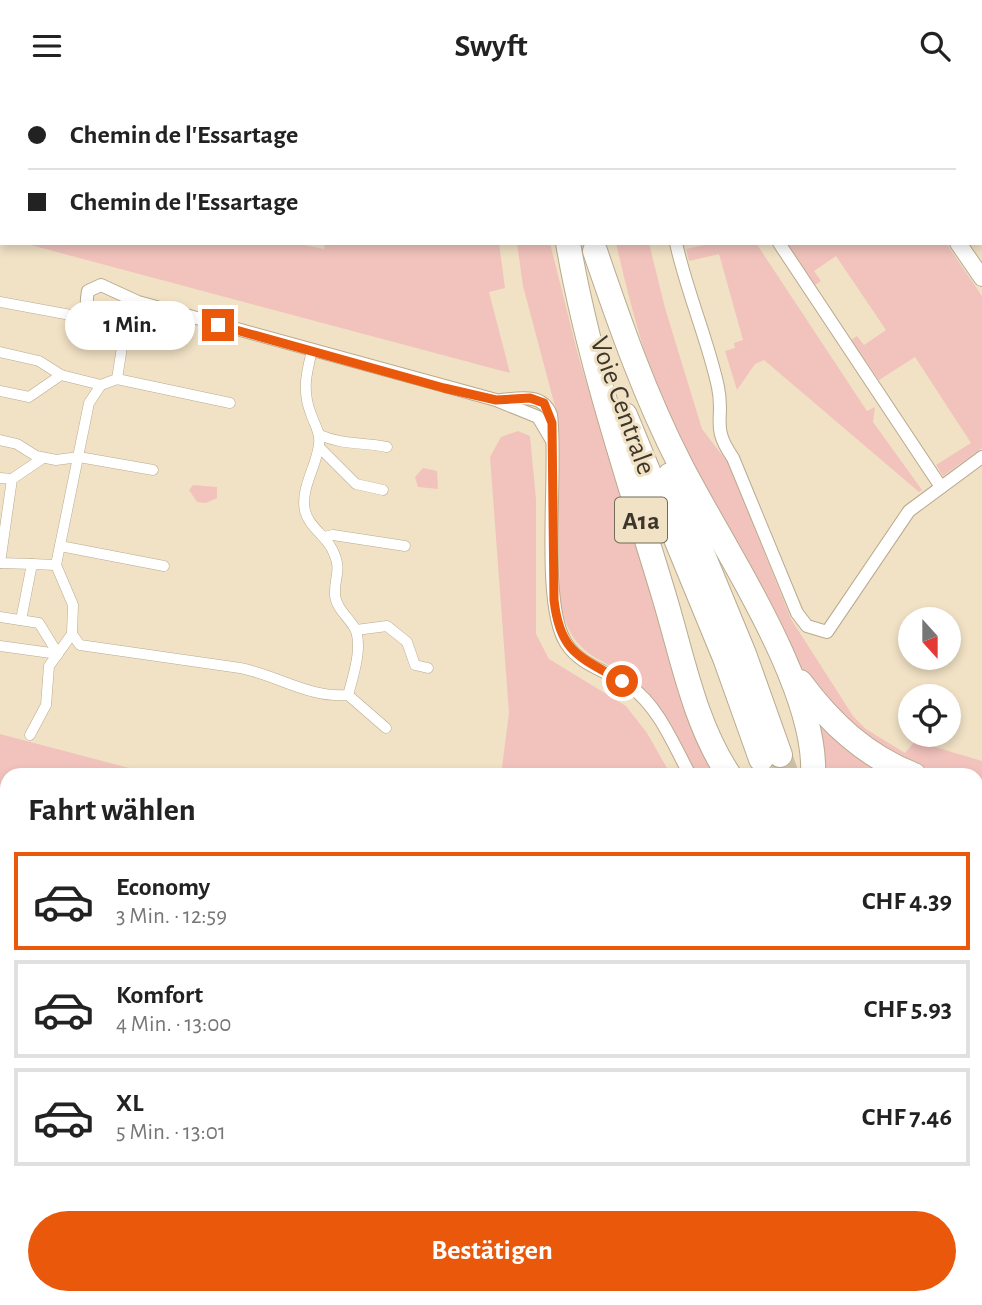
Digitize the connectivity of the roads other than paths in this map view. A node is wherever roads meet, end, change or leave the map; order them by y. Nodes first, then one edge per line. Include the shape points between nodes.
1 (583, 245) edge
2 (676, 245) edge
3 (780, 245) edge
4 (959, 245) edge
5 (982, 278) edge
6 (0, 302) edge
7 (138, 302) junction
8 (91, 312) junction
9 (312, 351) junction
10 (0, 352) edge
11 (61, 375) junction
12 (117, 379) junction
13 (101, 385) junction
14 (0, 391) edge
15 (230, 403) dead end
16 (320, 435) junction
17 (0, 440) edge
18 (319, 447) junction
19 (387, 447) dead end
20 (43, 457) junction
21 (79, 457) junction
22 (982, 457) edge
23 (153, 470) dead end
24 (0, 478) edge
25 (12, 479) junction
26 (941, 487) junction
27 (383, 491) dead end
28 (2, 529) edge
29 (324, 537) junction
30 (60, 546) junction
31 (405, 546) dead end
32 (0, 563) edge
33 (32, 564) junction
34 (56, 565) junction
35 (164, 566) dead end
36 (0, 617) edge
37 (21, 620) junction
38 (356, 630) junction
39 (72, 634) junction
40 (0, 646) edge
41 (58, 654) junction
42 (782, 654) junction
43 (428, 668) dead end
44 (348, 695) junction
45 (386, 727) dead end
46 (30, 735) dead end
47 (771, 757) tunnel mouth
48 (686, 768) edge
49 (726, 768) edge
50 (813, 768) edge
51 (900, 768) edge

1 - 42 highway, A1a via 657,415
1 - 47 highway, Voie Centrale / A1a via 631,378 744,654
1 - 49 highway, A1a via 585,326 699,712
2 - 26 street via 719,390 721,441 733,458 797,613 807,626 827,632 909,511
3 - 26 street
4 - 5 street
6 - 8 street via 76,316
7 - 8 street via 104,315
7 - 8 street via 110,288 94,286 86,300
7 - 9 street
7 - 12 street via 124,334
9 - 16 street via 304,385
9 - 48 street via 496,400 532,413 544,423 551,439 554,600 560,632 580,659 640,695
10 - 11 street via 39,361
11 - 13 street
11 - 14 street via 29,397
12 - 13 street
12 - 15 street
13 - 21 street via 89,403 80,432
16 - 18 street
16 - 19 street via 346,444
17 - 20 street
18 - 27 street via 356,484
18 - 29 street via 304,503 309,523
20 - 21 street
20 - 25 street
21 - 23 street
21 - 30 street
22 - 26 street
24 - 25 street
25 - 28 street
28 - 32 street
29 - 31 street
29 - 38 street via 340,571 335,596
30 - 34 street
30 - 35 street
32 - 33 street
33 - 34 street
33 - 37 street
34 - 39 street via 73,605
36 - 37 street
37 - 41 street via 39,623
38 - 43 street via 387,626 407,642 415,665
38 - 44 street via 355,668
39 - 41 street
39 - 44 street via 80,645 262,672 294,688
40 - 41 street
41 - 46 street via 49,666 46,705
42 - 50 highway, A1a via 811,739
42 - 51 highway, A1a via 811,697 844,733
44 - 45 street

